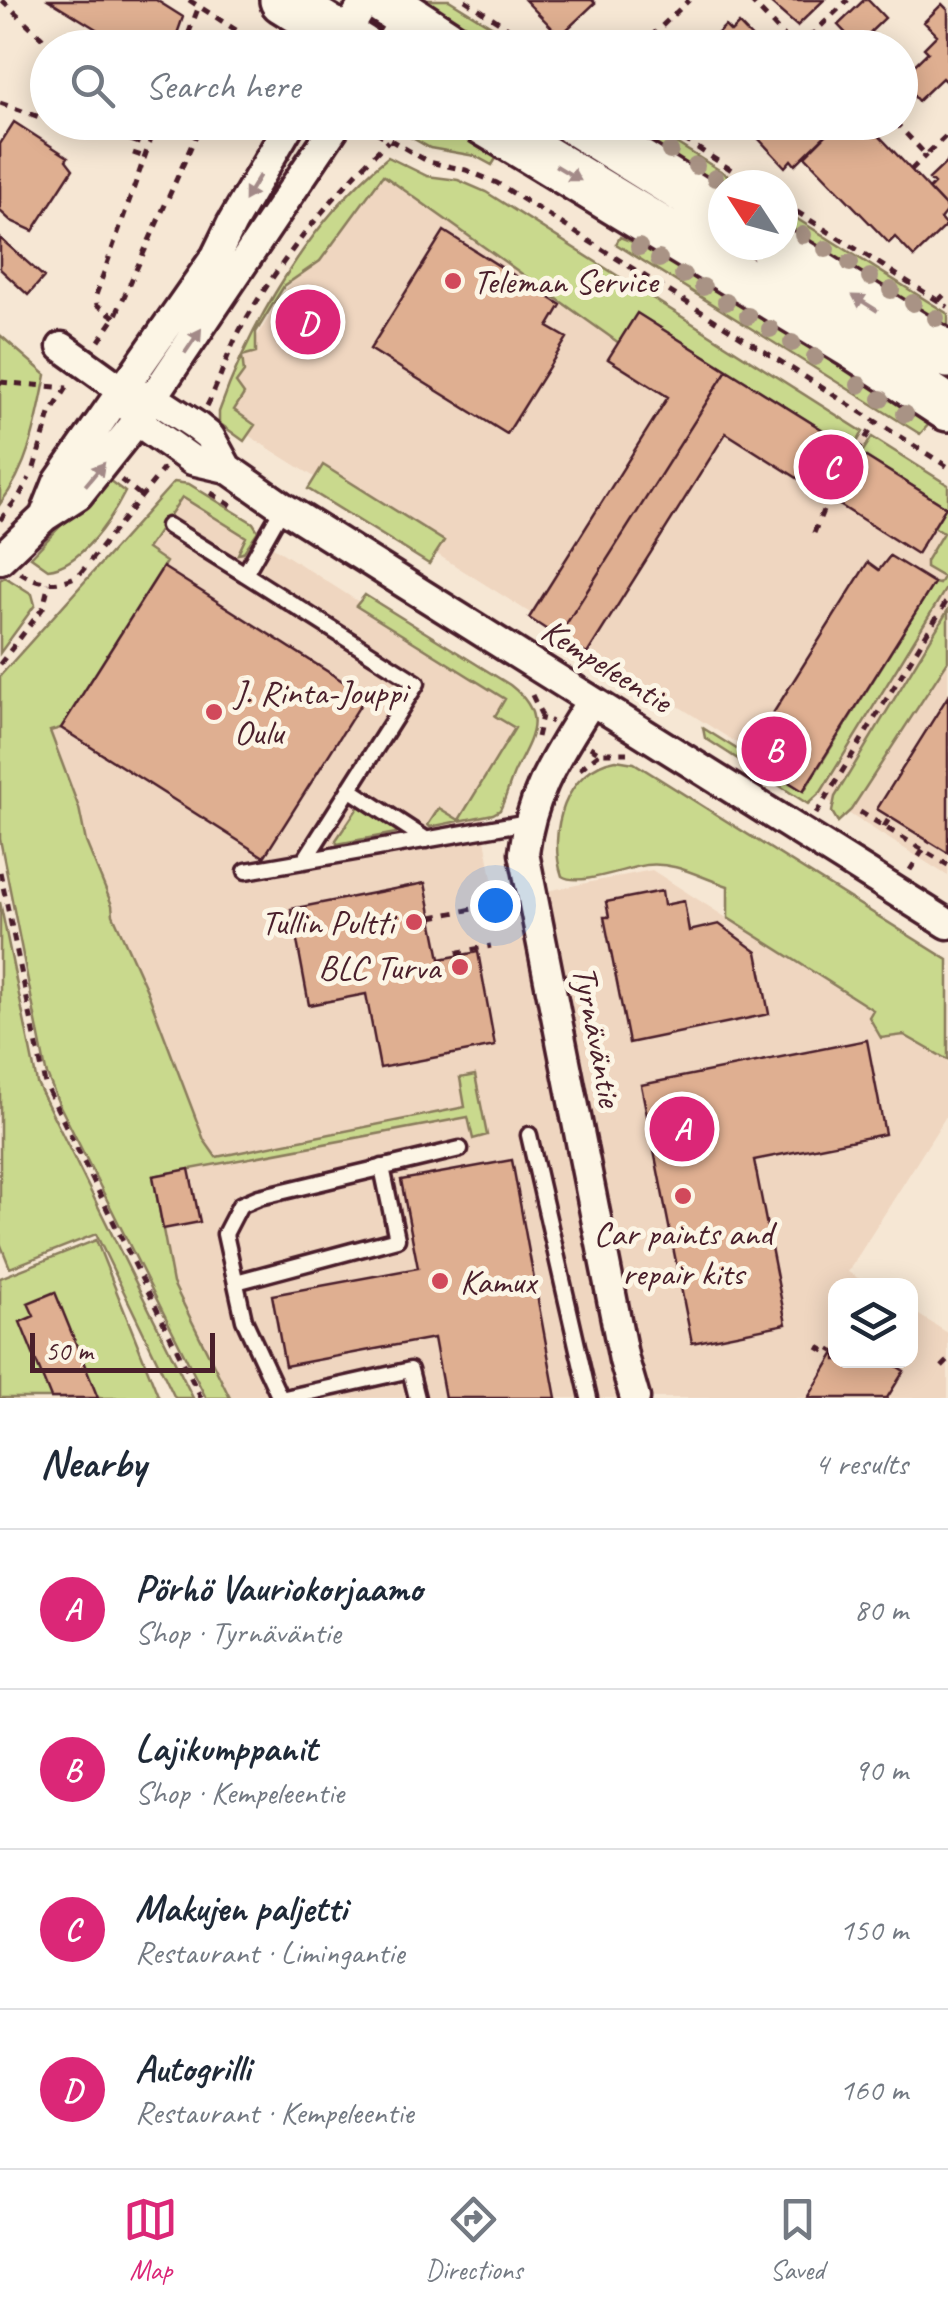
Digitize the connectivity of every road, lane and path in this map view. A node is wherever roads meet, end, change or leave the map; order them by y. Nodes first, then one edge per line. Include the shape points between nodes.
1 (2, 0) edge
2 (189, 0) edge
3 (283, 0) edge
4 (466, 0) edge
5 (689, 0) edge
6 (750, 0) edge
7 (848, 0) edge
8 (199, 6) junction
9 (369, 28) edge
10 (34, 30) edge
11 (190, 30) edge
12 (236, 30) edge
13 (512, 30) edge
14 (658, 30) edge
15 (779, 30) edge
16 (816, 30) edge
17 (0, 103) edge
18 (30, 114) edge
19 (948, 134) edge
20 (151, 140) edge
21 (194, 140) edge
22 (280, 140) edge
23 (326, 140) edge
24 (389, 140) joint
25 (514, 140) edge
26 (603, 140) edge
27 (684, 140) edge
28 (912, 140) edge
29 (133, 153) dead end
30 (926, 155) junction
31 (145, 157) junction
32 (506, 170) dead end
33 (731, 170) edge
34 (911, 170) dead end
35 (497, 183) junction
36 (708, 207) edge
37 (798, 212) edge
38 (612, 238) dead end
39 (604, 250) junction
40 (795, 260) edge
41 (948, 291) edge
42 (938, 301) junction
43 (948, 307) edge
44 (62, 347) dead end
45 (948, 354) edge
46 (0, 382) edge
47 (123, 391) junction
48 (948, 408) edge
49 (146, 410) junction
50 (203, 412) dead end
51 (877, 420) junction
52 (858, 452) dead end
53 (167, 464) dead end
54 (948, 467) edge
55 (828, 498) dead end
56 (283, 507) junction
57 (44, 517) junction
58 (0, 520) edge
59 (168, 526) dead end
60 (814, 532) dead end
61 (0, 560) edge
62 (245, 574) junction
63 (948, 600) edge
64 (0, 664) edge
65 (592, 701) junction
66 (600, 753) dead end
67 (572, 776) dead end
68 (349, 790) junction
69 (860, 812) dead end
70 (890, 817) dead end
71 (528, 822) junction
72 (884, 826) junction
73 (803, 833) junction
74 (427, 840) junction
75 (929, 841) dead end
76 (923, 850) junction
77 (304, 861) junction
78 (948, 865) edge
79 (246, 871) dead end
80 (0, 872) edge
81 (908, 873) dead end
82 (483, 907) dead end
83 (432, 917) dead end
84 (948, 924) edge
85 (491, 946) dead end
86 (460, 955) dead end
87 (529, 1135) dead end
88 (460, 1149) dead end
89 (382, 1168) junction
90 (236, 1282) junction
91 (818, 1347) dead end
92 (828, 1353) edge
93 (948, 1361) edge
94 (942, 1367) dead end
95 (201, 1398) edge
96 (283, 1398) edge
97 (417, 1398) edge
98 (589, 1398) edge
99 (635, 1398) edge

1 - 10 path
2 - 8 path
3 - 9 main road
4 - 13 path
5 - 14 path
6 - 15 path
7 - 16 path
8 - 11 path
8 - 12 path
17 - 18 path
19 - 30 path
20 - 31 path
21 - 31 path via 114,317 97,305 96,295
22 -> 47 street via 216,256
49 -> 23 street
24 - 35 path via 429,162
24 - 50 path via 310,225 240,330
25 -> 48 main road
26 - 36 main road
27 - 33 path
28 - 30 path
29 - 31 path
30 - 34 path
32 - 35 path
35 - 39 path
37 - 42 path
38 - 39 path
39 - 51 path
45 -> 40 main road
41 - 42 path
42 - 43 path
44 - 47 street
46 - 58 path via 67,388 50,414 34,468
47 - 49 street, Kempeleentie
47 - 57 street via 58,482
49 - 56 street, Kempeleentie via 192,460 227,468
57 -> 49 street via 78,495
51 - 52 path
51 - 54 path
53 - 64 path via 84,569 49,583 43,608
55 - 60 path
56 - 62 lane
56 - 65 street, Kempeleentie
57 - 61 street
59 - 62 lane
62 - 68 lane via 416,682
63 - 73 path
65 - 71 street, Tyrnäväntie via 540,784
65 - 73 street, Kempeleentie
66 - 67 path
68 - 74 lane
68 - 77 lane
69 - 72 path
70 - 72 path
71 - 74 lane
71 - 99 street, Tyrnäväntie via 524,853
72 - 76 path
73 - 84 street, Kempeleentie
74 - 77 lane
75 - 76 path
76 - 78 path
76 - 81 path
77 - 79 lane
80 - 95 path via 45,1084
82 - 83 path
85 - 86 path
87 - 98 lane
88 - 89 lane
89 - 90 lane via 240,1205 225,1234
89 - 90 lane via 396,1239
90 - 96 lane via 244,1320
91 - 92 path
93 - 94 path
96 - 97 lane via 410,1370

